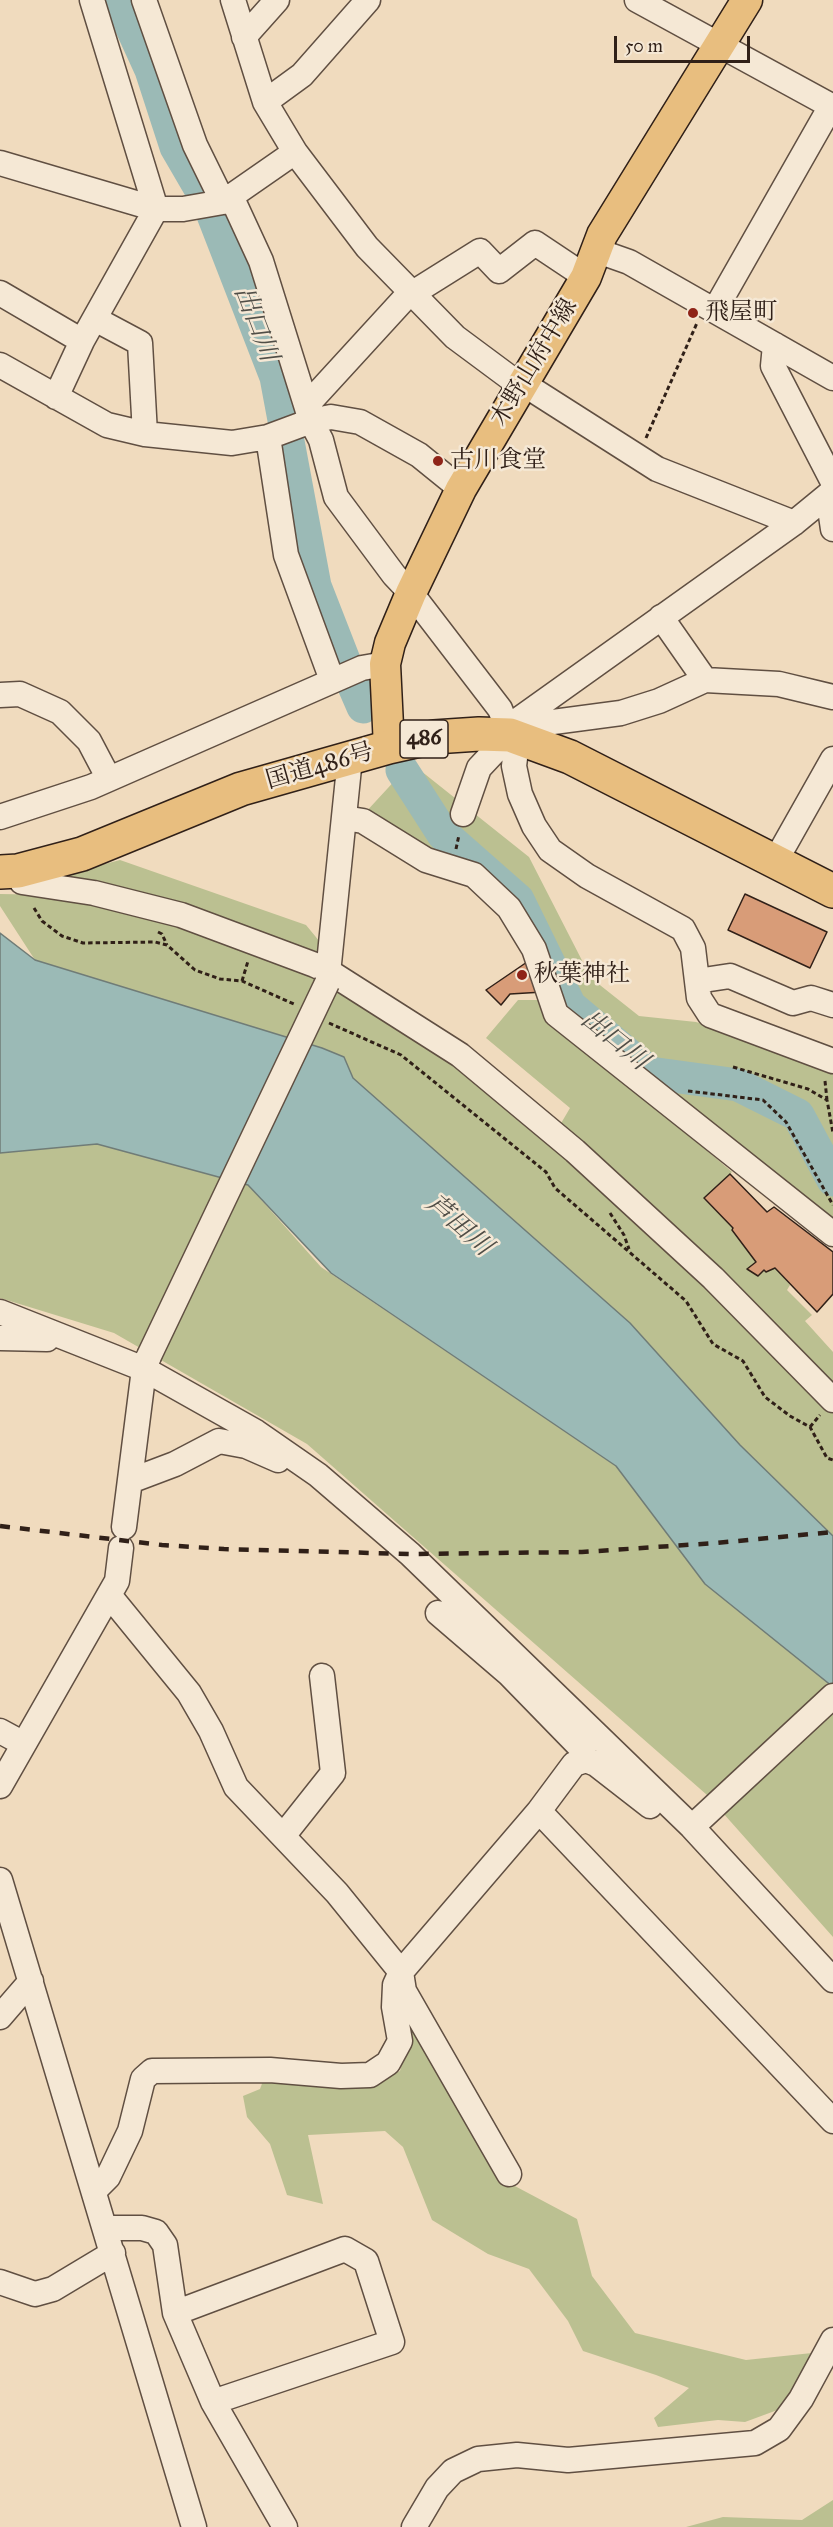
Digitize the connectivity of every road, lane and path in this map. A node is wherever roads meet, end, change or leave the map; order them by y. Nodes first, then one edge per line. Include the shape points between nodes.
1 (92, 0) edge
2 (233, 0) edge
3 (278, 0) edge
4 (368, 0) edge
5 (637, 0) edge
6 (747, 0) edge
7 (149, 2) edge
8 (244, 37) junction
9 (718, 45) junction
10 (265, 102) junction
11 (832, 106) edge
12 (295, 152) junction
13 (0, 164) edge
14 (227, 199) junction
15 (156, 209) junction
16 (590, 263) junction
17 (0, 293) edge
18 (412, 294) junction
19 (710, 308) junction
20 (95, 319) junction
21 (82, 341) junction
22 (775, 345) junction
23 (0, 365) edge
24 (833, 378) edge
25 (521, 386) junction
26 (56, 397) junction
27 (309, 413) junction
28 (145, 434) junction
29 (268, 437) junction
30 (638, 457) junction
31 (461, 489) junction
32 (831, 489) edge
33 (794, 523) junction
34 (833, 529) edge
35 (411, 593) junction
36 (662, 617) junction
37 (373, 666) junction
38 (705, 680) junction
39 (332, 681) junction
40 (0, 695) edge
41 (833, 697) edge
42 (510, 735) junction
43 (389, 747) junction
44 (350, 758) junction
45 (833, 759) edge
46 (109, 780) junction
47 (463, 814) dead end
48 (0, 817) edge
49 (344, 818) junction
50 (776, 860) junction
51 (9, 872) edge
52 (833, 891) edge
53 (34, 908) dead end
54 (328, 977) junction
55 (697, 981) junction
56 (296, 1005) dead end
57 (833, 1005) edge
58 (327, 1021) dead end
59 (833, 1061) edge
60 (733, 1066) dead end
61 (683, 1090) dead end
62 (833, 1133) edge
63 (833, 1205) edge
64 (833, 1234) edge
65 (0, 1312) edge
66 (52, 1332) junction
67 (0, 1338) edge
68 (146, 1363) junction
69 (833, 1400) edge
70 (833, 1460) edge
71 (300, 1463) junction
72 (130, 1481) junction
73 (109, 1595) junction
74 (438, 1612) dead end
75 (322, 1676) dead end
76 (833, 1696) edge
77 (0, 1731) edge
78 (24, 1744) junction
79 (586, 1760) junction
80 (0, 1786) edge
81 (539, 1810) junction
82 (671, 1815) junction
83 (692, 1827) junction
84 (283, 1836) junction
85 (0, 1880) edge
86 (401, 1972) junction
87 (833, 1980) edge
88 (31, 1981) junction
89 (0, 2017) edge
90 (833, 2121) edge
91 (509, 2174) dead end
92 (94, 2192) junction
93 (105, 2228) junction
94 (113, 2253) junction
95 (0, 2283) edge
96 (175, 2313) junction
97 (833, 2340) edge
98 (213, 2402) junction
99 (194, 2527) edge
100 (285, 2527) edge
101 (414, 2527) edge

1 - 15 street
2 - 8 street
3 - 8 street
4 - 10 street via 302,75
5 - 9 street
6 - 9 main road, 木野山府中線
7 - 14 street via 195,145
8 - 10 street
9 - 11 street
9 - 16 main road, 木野山府中線 via 602,235
10 - 12 street
11 - 19 street
12 - 14 street
12 - 18 street via 367,247
13 - 15 street
14 - 15 street via 183,209
14 - 27 street via 261,261
15 - 20 street
16 - 18 street via 535,243 499,271 480,251
16 - 19 street via 629,262
16 - 25 main road, 木野山府中線
17 - 21 street
18 - 25 street via 455,337
18 - 27 street
19 - 22 street
19 - 30 path
20 - 21 street
20 - 28 street via 140,343
21 - 26 street
22 - 24 street
22 - 32 street via 773,366
23 - 26 street
25 - 30 street
25 - 31 main road, 木野山府中線
26 - 28 street via 107,425
27 - 29 street
27 - 31 street via 360,422 420,455
27 - 35 street via 321,440 336,497
28 - 29 street via 232,443
29 - 39 street via 286,555
30 - 33 street via 657,469
31 - 35 main road, 木野山府中線
32 - 33 street
32 - 34 street
33 - 36 street
35 - 37 main road, 木野山府中線 via 390,643
35 - 42 street via 500,709
36 - 38 street
36 - 42 street via 518,720
37 - 39 street
37 - 43 main road, 木野山府中線
38 - 41 street via 779,684
38 - 42 street via 621,713 538,724
39 - 46 street
40 - 46 street via 20,694 60,712 89,741
42 - 43 highway, 国道486号 / 486 via 435,737
42 - 47 street via 479,768
42 - 50 highway, 国道486号 / 486 via 570,757
42 - 55 street via 516,750 514,766 520,794 550,850 587,876 683,929 693,948
43 - 44 highway, 国道486号 / 486
44 - 49 street
44 - 51 highway, 国道486号 / 486 via 241,789 82,854
45 - 50 street
46 - 48 street
49 - 54 street
49 - 64 street via 363,820 426,860 474,875 509,908 534,948 556,1014
50 - 52 highway, 国道486号 / 486
51 - 54 street via 21,882 94,893 181,915
53 - 56 path via 42,921 62,936 83,943 167,945 195,970 220,979 242,981
54 - 68 street, bridge
54 - 69 street via 460,1055 575,1151 713,1278
55 - 57 street via 730,976 792,1003 812,998
55 - 59 street via 699,998 710,1015
58 - 70 path via 401,1055 546,1172 555,1188 686,1301 713,1344 743,1361 765,1397 810,1427 827,1458
60 - 62 path via 808,1089 827,1100
61 - 63 path via 763,1100 786,1122
65 - 66 street
66 - 67 street via 47,1339
66 - 68 street
68 - 71 street
68 - 72 street
71 - 72 street via 292,1466 246,1446 219,1441
71 - 82 street via 410,1554
72 - 73 street via 117,1581
73 - 78 street
73 - 84 street via 189,1693 236,1787
74 - 79 street via 509,1674 583,1750
75 - 84 street via 333,1773
76 - 83 street
77 - 78 street
78 - 80 street
79 - 81 street via 574,1764
79 - 82 street
81 - 86 street
81 - 90 street
82 - 83 street
83 - 87 street
84 - 86 street via 337,1893
85 - 88 street
86 - 91 street via 404,1991
86 - 92 street via 395,1985 394,2007 399,2041 388,2063 370,2075 341,2076 270,2070 152,2071 143,2079 130,2131 108,2177
88 - 89 street
88 - 92 street
92 - 93 street
93 - 94 street
93 - 96 street via 156,2232 165,2245
94 - 95 street via 53,2289 35,2294
94 - 99 street
96 - 98 street
96 - 98 street via 345,2249 366,2261 392,2342
97 - 101 street via 801,2399 778,2429 754,2443 568,2460 517,2455 478,2459 453,2471 437,2488
98 - 100 street

